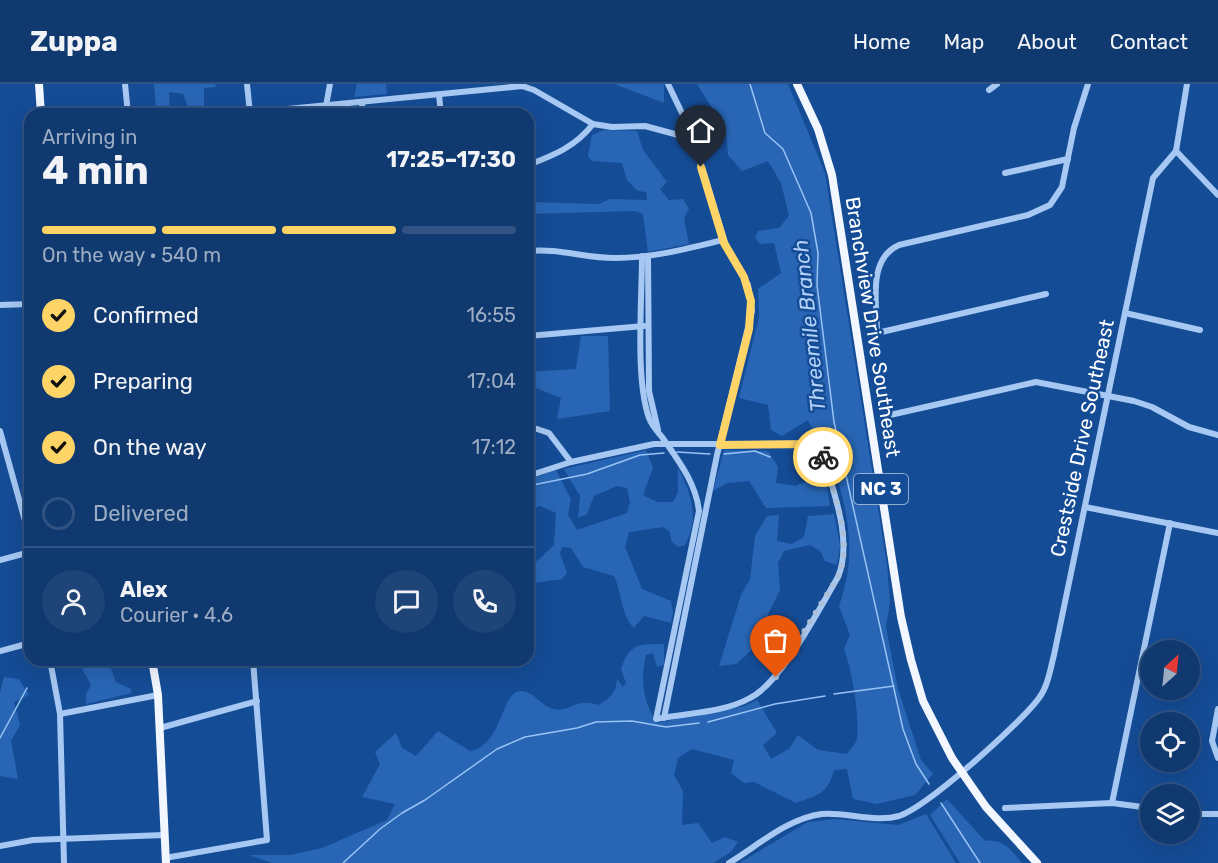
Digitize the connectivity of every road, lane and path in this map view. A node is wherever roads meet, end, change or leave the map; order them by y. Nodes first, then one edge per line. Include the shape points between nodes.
1 (39, 84) edge
2 (125, 84) edge
3 (247, 84) edge
4 (330, 84) edge
5 (668, 84) edge
6 (797, 84) edge
7 (997, 84) edge
8 (1088, 84) edge
9 (1187, 84) edge
10 (989, 90) dead end
11 (439, 95) junction
12 (362, 103) junction
13 (326, 106) junction
14 (41, 108) edge
15 (127, 108) edge
16 (249, 108) edge
17 (312, 108) edge
18 (362, 108) edge
19 (440, 108) edge
20 (593, 124) junction
21 (693, 139) junction
22 (1176, 151) junction
23 (1068, 159) junction
24 (534, 163) edge
25 (1005, 173) dead end
26 (1218, 195) edge
27 (723, 240) junction
28 (534, 251) edge
29 (645, 256) junction
30 (1046, 294) dead end
31 (24, 304) edge
32 (0, 305) edge
33 (1125, 313) junction
34 (645, 326) junction
35 (1200, 330) dead end
36 (534, 335) edge
37 (1108, 396) junction
38 (890, 415) dead end
39 (534, 428) edge
40 (0, 431) edge
41 (1218, 435) edge
42 (667, 444) junction
43 (720, 445) junction
44 (571, 462) junction
45 (534, 474) edge
46 (1085, 507) junction
47 (24, 517) edge
48 (1170, 524) junction
49 (1218, 532) edge
50 (24, 554) edge
51 (0, 560) edge
52 (24, 645) edge
53 (0, 651) edge
54 (51, 666) edge
55 (153, 666) edge
56 (254, 666) edge
57 (158, 695) junction
58 (257, 701) junction
59 (1218, 709) edge
60 (60, 714) junction
61 (660, 718) junction
62 (160, 728) junction
63 (1218, 758) edge
64 (960, 772) junction
65 (1112, 802) junction
66 (1140, 806) edge
67 (1005, 808) dead end
68 (1200, 814) edge
69 (1218, 814) edge
70 (164, 835) junction
71 (63, 839) junction
72 (0, 846) edge
73 (165, 860) edge
74 (64, 863) edge
75 (729, 863) edge
76 (1037, 863) edge

1 - 14 main road
2 - 15 street
3 - 16 street
4 - 13 street
5 - 21 street
6 - 64 main road, Branchview Drive Southeast / NC 3 via 818,129 834,184 911,660 924,701
7 - 10 street
8 - 23 street
9 - 22 street
11 - 12 street
11 - 19 street
11 - 20 street via 522,86
12 - 13 street
12 - 18 street
13 - 17 street
20 - 21 street via 645,126
20 - 24 street via 578,142
21 - 27 street
22 - 26 street
22 - 33 street, Crestside Drive Southeast via 1153,178
23 - 25 street
23 - 30 street via 1060,193 1043,209 886,252 877,272 876,333
27 - 29 street
27 - 43 street via 748,285 752,312
28 - 29 street via 562,250 614,258
29 - 34 street
31 - 32 street
33 - 35 street
33 - 37 street, Crestside Drive Southeast
34 - 36 street
34 - 42 street via 650,400 659,433
37 - 38 street via 1028,382
37 - 41 street via 1152,407 1188,427
37 - 46 street, Crestside Drive Southeast
39 - 44 street via 549,433
40 - 47 street
42 - 43 street
42 - 44 street
42 - 61 street via 694,487 699,511
43 - 61 street
43 - 61 street via 819,445 844,538 844,560 838,577 767,686 740,703
44 - 45 street
46 - 48 street
46 - 64 street, Crestside Drive Southeast via 1043,692 1032,708
48 - 49 street
48 - 65 street
50 - 51 street
52 - 53 street
54 - 60 street
55 - 57 main road
56 - 58 street
57 - 60 street
57 - 62 main road
58 - 62 street
58 - 73 street via 267,840
59 - 63 street via 1212,741
60 - 71 street
62 - 70 main road
64 - 75 street, Crestside Drive Southeast via 910,812 887,818 832,814 808,817
64 - 76 main road, Branchview Drive Southeast / NC 3
65 - 66 street
65 - 67 street
68 - 69 street
70 - 71 street
70 - 73 main road
71 - 72 street
71 - 74 street

